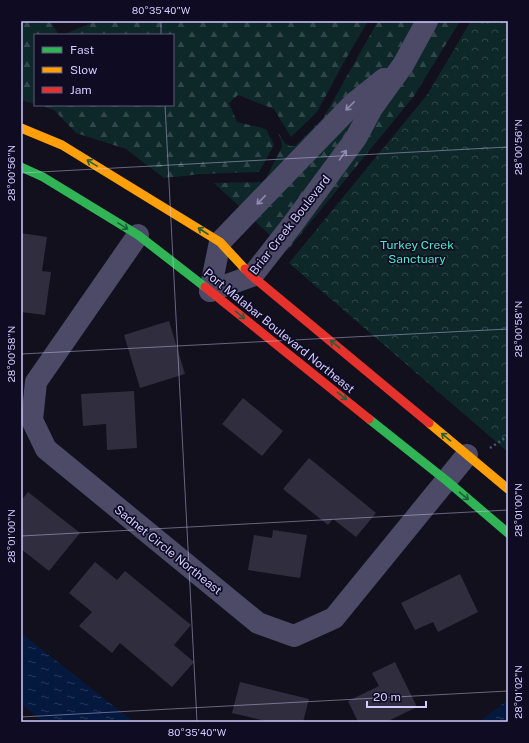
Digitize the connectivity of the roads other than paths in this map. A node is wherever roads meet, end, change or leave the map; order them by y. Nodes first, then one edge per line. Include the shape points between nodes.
1 (426, 21) edge
2 (403, 65) junction
3 (21, 128) edge
4 (21, 167) edge
5 (138, 235) junction
6 (220, 242) junction
7 (252, 276) junction
8 (210, 291) junction
9 (467, 456) junction
10 (447, 481) junction
11 (508, 489) edge
12 (508, 533) edge

1 - 2 street, Briar Creek Boulevard
2 -> 6 street, Briar Creek Boulevard via 354,102
7 -> 2 street, Briar Creek Boulevard via 356,138 372,108
6 -> 3 street, Port Malabar Boulevard Northeast via 62,145
4 -> 5 street, Port Malabar Boulevard Northeast via 43,177
5 - 8 street, Port Malabar Boulevard Northeast
5 - 10 street, Sadnet Circle Northeast via 36,382 32,420 46,450 258,623 294,636 334,618
6 - 7 street, Port Malabar Boulevard Northeast
6 - 8 street
7 - 8 street, Briar Creek Boulevard
9 -> 7 street, Port Malabar Boulevard Northeast
8 -> 10 street, Port Malabar Boulevard Northeast
9 - 10 street, Sadnet Circle Northeast
9 - 11 street, Port Malabar Boulevard Northeast
10 -> 12 street, Port Malabar Boulevard Northeast

